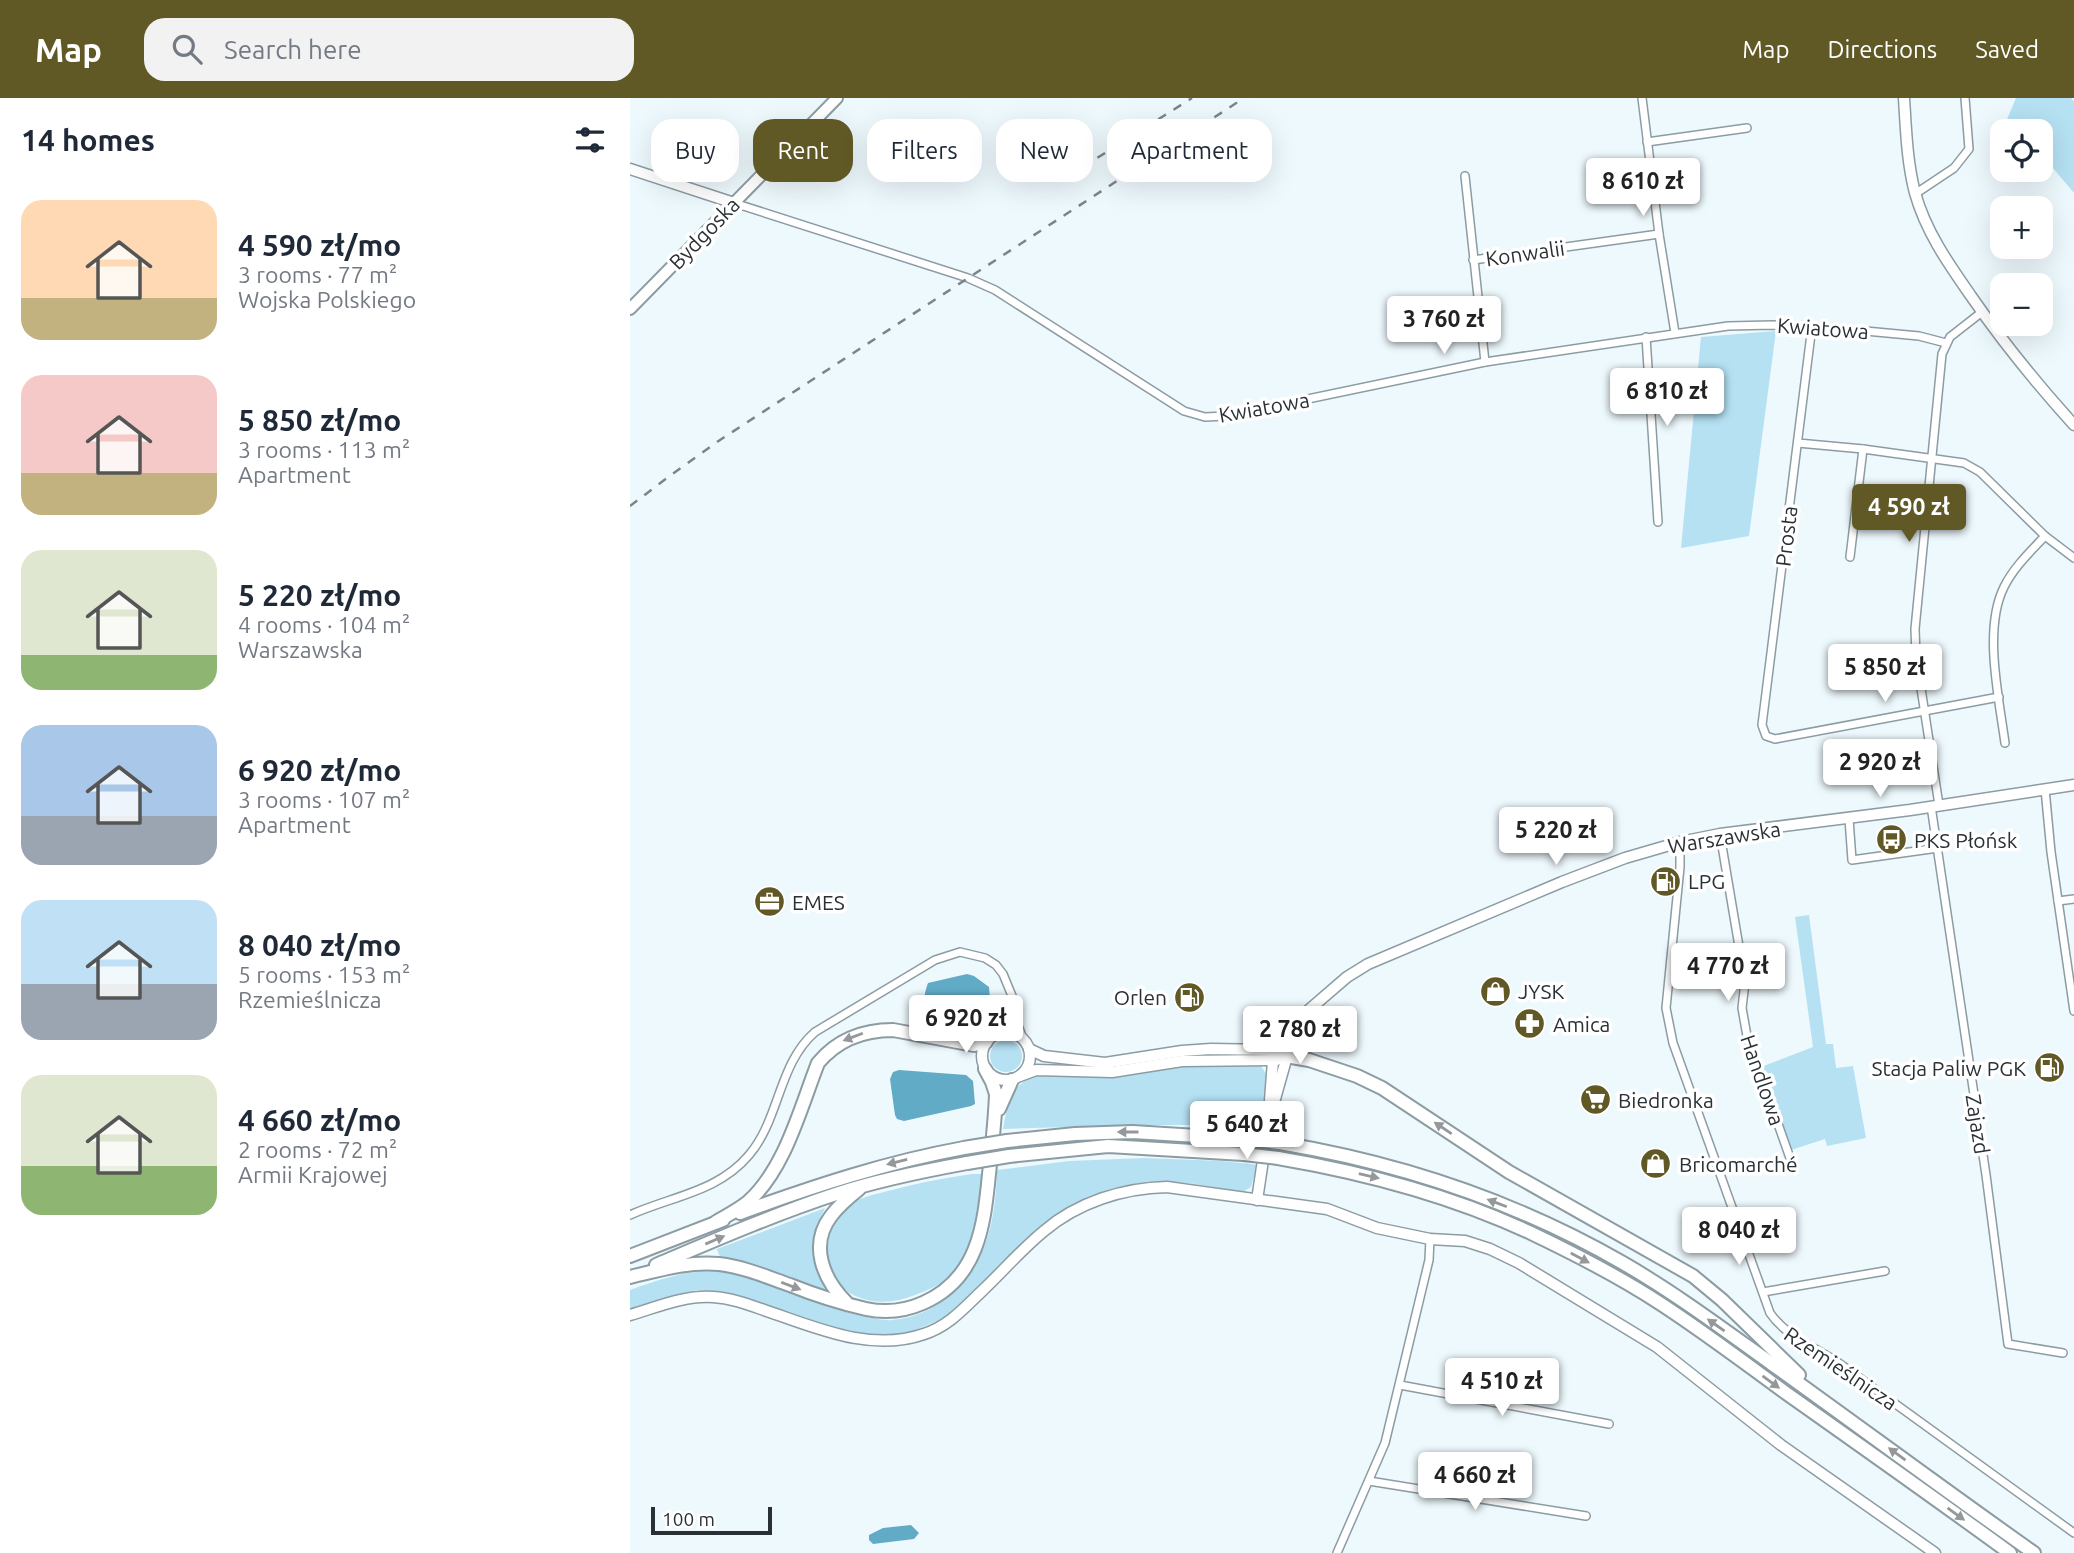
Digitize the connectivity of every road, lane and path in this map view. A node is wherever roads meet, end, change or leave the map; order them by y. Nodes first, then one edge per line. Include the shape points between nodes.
1 (837, 98) edge
2 (1642, 98) edge
3 (1904, 98) edge
4 (1965, 98) edge
5 (1747, 128) dead end
6 (1647, 142) junction
7 (630, 169) edge
8 (1465, 176) dead end
9 (1915, 194) junction
10 (734, 203) junction
11 (1660, 234) junction
12 (1473, 260) junction
13 (630, 309) edge
14 (1982, 312) junction
15 (1812, 326) junction
16 (1675, 333) junction
17 (1646, 337) junction
18 (1946, 343) junction
19 (1485, 362) junction
20 (2074, 425) edge
21 (1798, 443) junction
22 (1863, 449) junction
23 (1930, 458) junction
24 (1658, 522) dead end
25 (2045, 536) junction
26 (1850, 557) dead end
27 (2074, 558) edge
28 (1999, 697) junction
29 (1925, 711) junction
30 (2005, 743) dead end
31 (2074, 785) edge
32 (2045, 789) junction
33 (1935, 806) junction
34 (1849, 818) junction
35 (1720, 834) junction
36 (1680, 842) junction
37 (1938, 848) junction
38 (2074, 899) edge
39 (2058, 901) junction
40 (1012, 994) junction
41 (2074, 1011) edge
42 (991, 1038) junction
43 (1023, 1039) junction
44 (1029, 1049) junction
45 (1281, 1053) junction
46 (1273, 1061) junction
47 (985, 1069) junction
48 (1016, 1078) junction
49 (995, 1122) junction
50 (1268, 1127) junction
51 (1790, 1158) dead end
52 (862, 1186) junction
53 (1257, 1200) junction
54 (630, 1215) edge
55 (716, 1222) junction
56 (1430, 1239) junction
57 (630, 1256) edge
58 (1885, 1271) dead end
59 (630, 1276) edge
60 (1763, 1292) junction
61 (849, 1304) junction
62 (630, 1314) edge
63 (2063, 1353) dead end
64 (1400, 1385) junction
65 (1832, 1407) junction
66 (1609, 1424) dead end
67 (1369, 1481) junction
68 (1586, 1516) dead end
69 (2074, 1533) edge
70 (1337, 1553) edge
71 (1935, 1553) edge
72 (2010, 1553) edge
73 (2034, 1553) edge

1 - 10 main road, Bydgoska
2 - 6 street
3 - 9 street
4 - 9 street via 1969,149 1954,168
5 - 6 street
6 - 11 street
7 - 10 street, Kwiatowa
8 - 12 street
9 - 14 street via 1940,252
10 - 13 main road, Bydgoska
10 - 19 street, Kwiatowa via 944,269 995,290 1184,411 1205,417
11 - 12 street, Konwalii
11 - 16 street
12 - 19 street
14 - 18 street
14 - 20 street
15 - 16 street, Kwiatowa via 1728,326
15 - 18 street, Kwiatowa via 1919,336
15 - 21 street, Prosta
16 - 17 street, Kwiatowa
17 - 19 street, Kwiatowa
17 - 24 street
18 - 23 street, Zajazd via 1938,375
21 - 22 street
21 - 29 street, Prosta via 1762,725 1766,736 1775,739
22 - 23 street
22 - 26 street
23 - 25 street via 1964,463 1980,472
23 - 29 street, Zajazd via 1915,629
25 - 27 street
25 - 28 street via 2014,569 1996,608 1993,632
28 - 29 street
28 - 30 street
29 - 33 street, Zajazd
31 - 32 street, Warszawska
32 - 33 street, Warszawska
32 - 39 street
33 - 34 street, Warszawska
33 - 37 street, Zajazd
34 - 35 street, Warszawska
34 - 37 street via 1852,860
35 - 36 street, Warszawska
35 - 51 street, Handlowa via 1745,982 1742,1008 1747,1036
36 - 45 street, Warszawska via 1562,882 1360,968 1321,1000
36 - 60 street, Rzemieślnicza via 1666,1008 1674,1043
37 - 63 street, Zajazd via 2008,1344
38 - 39 street
39 - 41 street
40 - 42 street via 1006,1022
40 - 43 street
40 - 54 street via 1003,974 985,958 960,953 934,960 806,1039 765,1129 736,1167 708,1187
42 - 43 street via 1010,1032
42 - 47 street via 981,1055
42 -> 55 highway via 974,1045 893,1030 848,1037 818,1063 782,1154 765,1184 745,1205
43 - 44 street
44 - 45 street via 1044,1056 1105,1063 1202,1049
44 - 48 street via 1029,1064
45 - 46 street
45 - 50 street, Warszawska
65 -> 45 highway via 1693,1276 1509,1172 1382,1088
46 - 48 street via 1182,1061 1112,1072 1036,1070
46 - 50 street
47 - 48 street via 997,1079
47 - 49 highway via 996,1094
48 - 49 highway
49 - 61 highway via 981,1230 964,1270 945,1290 908,1308 881,1311
50 - 53 street
59 -> 52 highway via 749,1226
52 - 61 highway via 831,1216 821,1234 824,1270
52 -> 72 highway, bridge via 1009,1156 1108,1146 1278,1158 1428,1192 1529,1232 1659,1303
53 - 56 street via 1327,1209 1377,1228
53 - 62 street via 1167,1187 1144,1187 1101,1198 1044,1231 951,1321 904,1340 846,1337 739,1301 712,1297
55 - 57 highway
65 -> 55 highway, bridge via 1623,1263 1535,1219 1432,1179 1280,1143 1133,1132 1007,1141 850,1174
56 - 64 street
56 - 71 street via 1465,1241 1490,1249 1657,1347 1781,1445
58 - 60 street
59 -> 61 highway via 686,1264 719,1264
60 - 69 street, Rzemieślnicza via 1770,1312 1787,1332 1834,1360
64 - 66 street
64 - 67 street via 1385,1443
73 -> 65 highway
67 - 68 street
67 - 70 street

